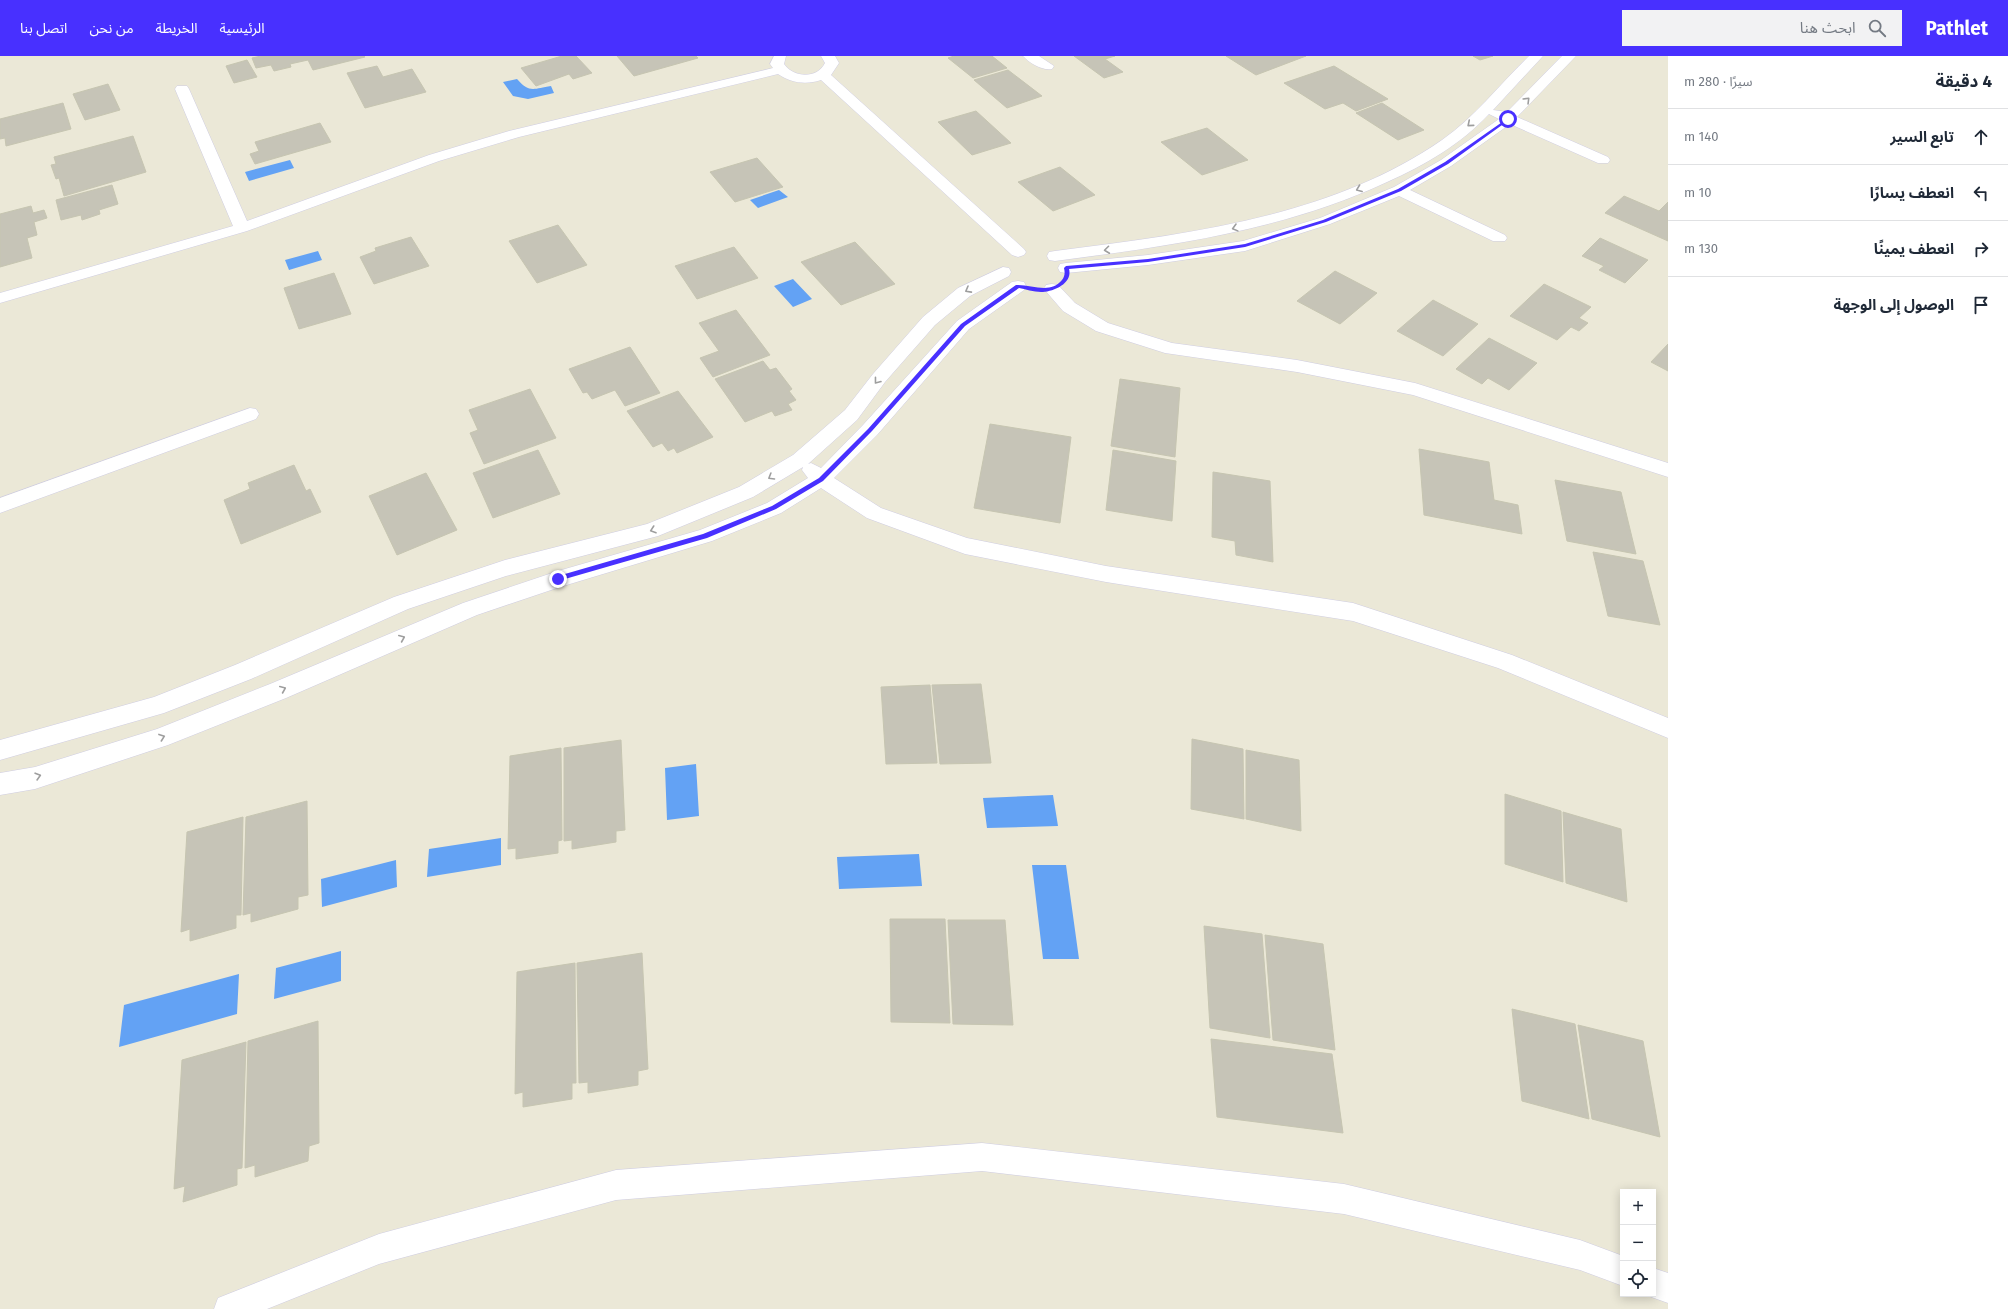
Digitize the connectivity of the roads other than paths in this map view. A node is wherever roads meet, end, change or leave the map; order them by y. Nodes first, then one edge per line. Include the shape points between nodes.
1 (828, 56) edge
2 (1030, 56) edge
3 (1536, 56) edge
4 (1569, 56) edge
5 (780, 63) edge
6 (1047, 66) dead end
7 (823, 75) junction
8 (182, 89) dead end
9 (1487, 109) junction
10 (1508, 119) junction
11 (1603, 160) dead end
12 (1399, 190) junction
13 (242, 228) junction
14 (1499, 238) dead end
15 (1036, 252) junction
16 (1066, 268) junction
17 (1003, 272) junction
18 (1018, 286) junction
19 (1052, 288) junction
20 (0, 298) edge
21 (250, 414) dead end
22 (800, 460) junction
23 (1668, 470) edge
24 (821, 479) junction
25 (0, 506) edge
26 (1668, 728) edge
27 (0, 750) edge
28 (0, 784) edge
29 (1620, 1270) edge
30 (1656, 1284) edge
31 (1668, 1288) edge
32 (229, 1309) edge

1 - 7 street via 832,63 831,68
2 - 6 street
3 - 9 street
10 -> 4 street
5 - 7 street via 793,77
5 - 13 street via 698,91 600,112 434,158
7 - 15 street
8 - 13 street
9 - 10 street
9 -> 15 street via 1447,143 1391,177 1304,210 1225,231 1144,245
10 - 11 street
10 - 12 street via 1446,163
12 - 14 street
12 - 16 street via 1325,221 1245,246 1148,260
13 - 20 street
15 - 16 street
15 - 17 street via 1007,258
16 - 19 street via 1065,279
17 - 18 street via 1008,280
17 -> 22 street via 964,292 929,321 879,378 851,415
18 - 19 street via 1040,291
18 - 24 street via 963,325 870,430
19 - 23 street via 1069,307 1102,327 1170,349 1297,366 1415,389
21 - 25 street
22 - 24 street
22 -> 27 street via 746,492 651,531 505,568 401,603 156,706
24 - 26 street via 874,513 965,546 1106,574 1353,612 1504,661
28 -> 24 street via 35,778 160,738 470,609 558,579 705,536 774,508
29 - 32 street via 1580,1256 1344,1199 982,1157 616,1185 379,1249
30 - 31 street

